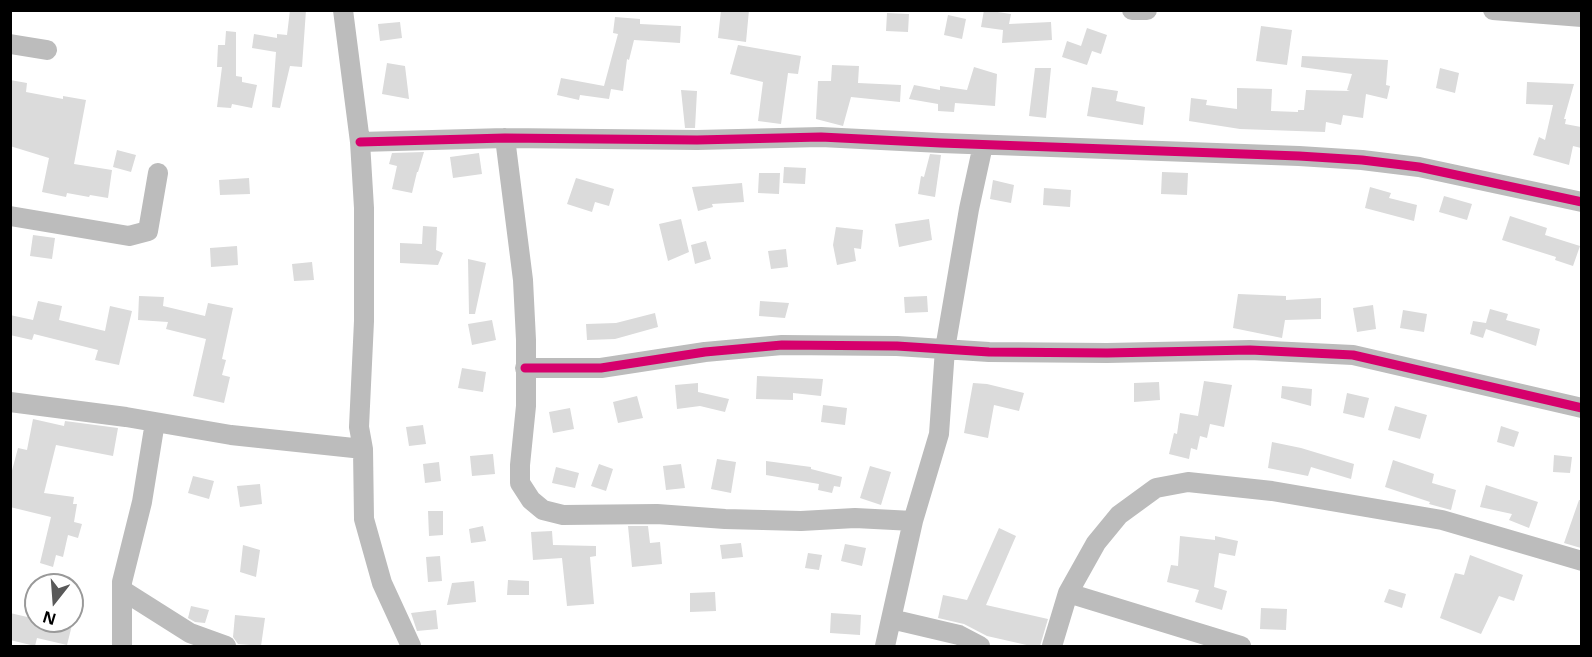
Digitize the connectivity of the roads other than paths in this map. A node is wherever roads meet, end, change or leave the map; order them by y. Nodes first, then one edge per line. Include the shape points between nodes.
1 (343, 10) edge
2 (1132, 10) edge
3 (1148, 10) edge
4 (1493, 10) edge
5 (1581, 17) edge
6 (10, 44) edge
7 (47, 50) dead end
8 (505, 138) junction
9 (360, 142) junction
10 (983, 145) junction
11 (159, 173) dead end
12 (1581, 202) edge
13 (10, 216) edge
14 (945, 349) junction
15 (525, 368) junction
16 (10, 402) edge
17 (1581, 408) edge
18 (155, 422) junction
19 (363, 449) junction
20 (913, 521) junction
21 (1581, 561) edge
22 (122, 590) junction
23 (1068, 593) junction
24 (891, 619) junction
25 (122, 646) edge
26 (226, 646) edge
27 (411, 646) edge
28 (885, 646) edge
29 (980, 646) edge
30 (1052, 646) edge
31 (1241, 646) edge

1 - 9 street
2 - 3 street
4 - 5 street
6 - 7 street
8 - 9 street
8 - 10 street via 821,137
8 - 15 street via 523,280
9 - 19 street via 364,321 359,427
10 - 12 street via 1362,160 1419,167
10 - 14 street
11 - 13 street via 148,231 129,236
14 - 15 street via 782,345 600,368
14 - 17 street via 1107,353 1250,350 1353,355
14 - 20 street via 939,434
15 - 20 street via 520,483 543,510 563,515
16 - 18 street
18 - 19 street via 231,435
18 - 22 street
19 - 27 street via 364,519 382,583
20 - 24 street
21 - 23 street via 1442,520 1272,491 1188,482 1156,488 1119,515 1095,543
22 - 25 street
22 - 26 street via 190,633
23 - 30 street
23 - 31 street
24 - 28 street
24 - 29 street via 959,635

